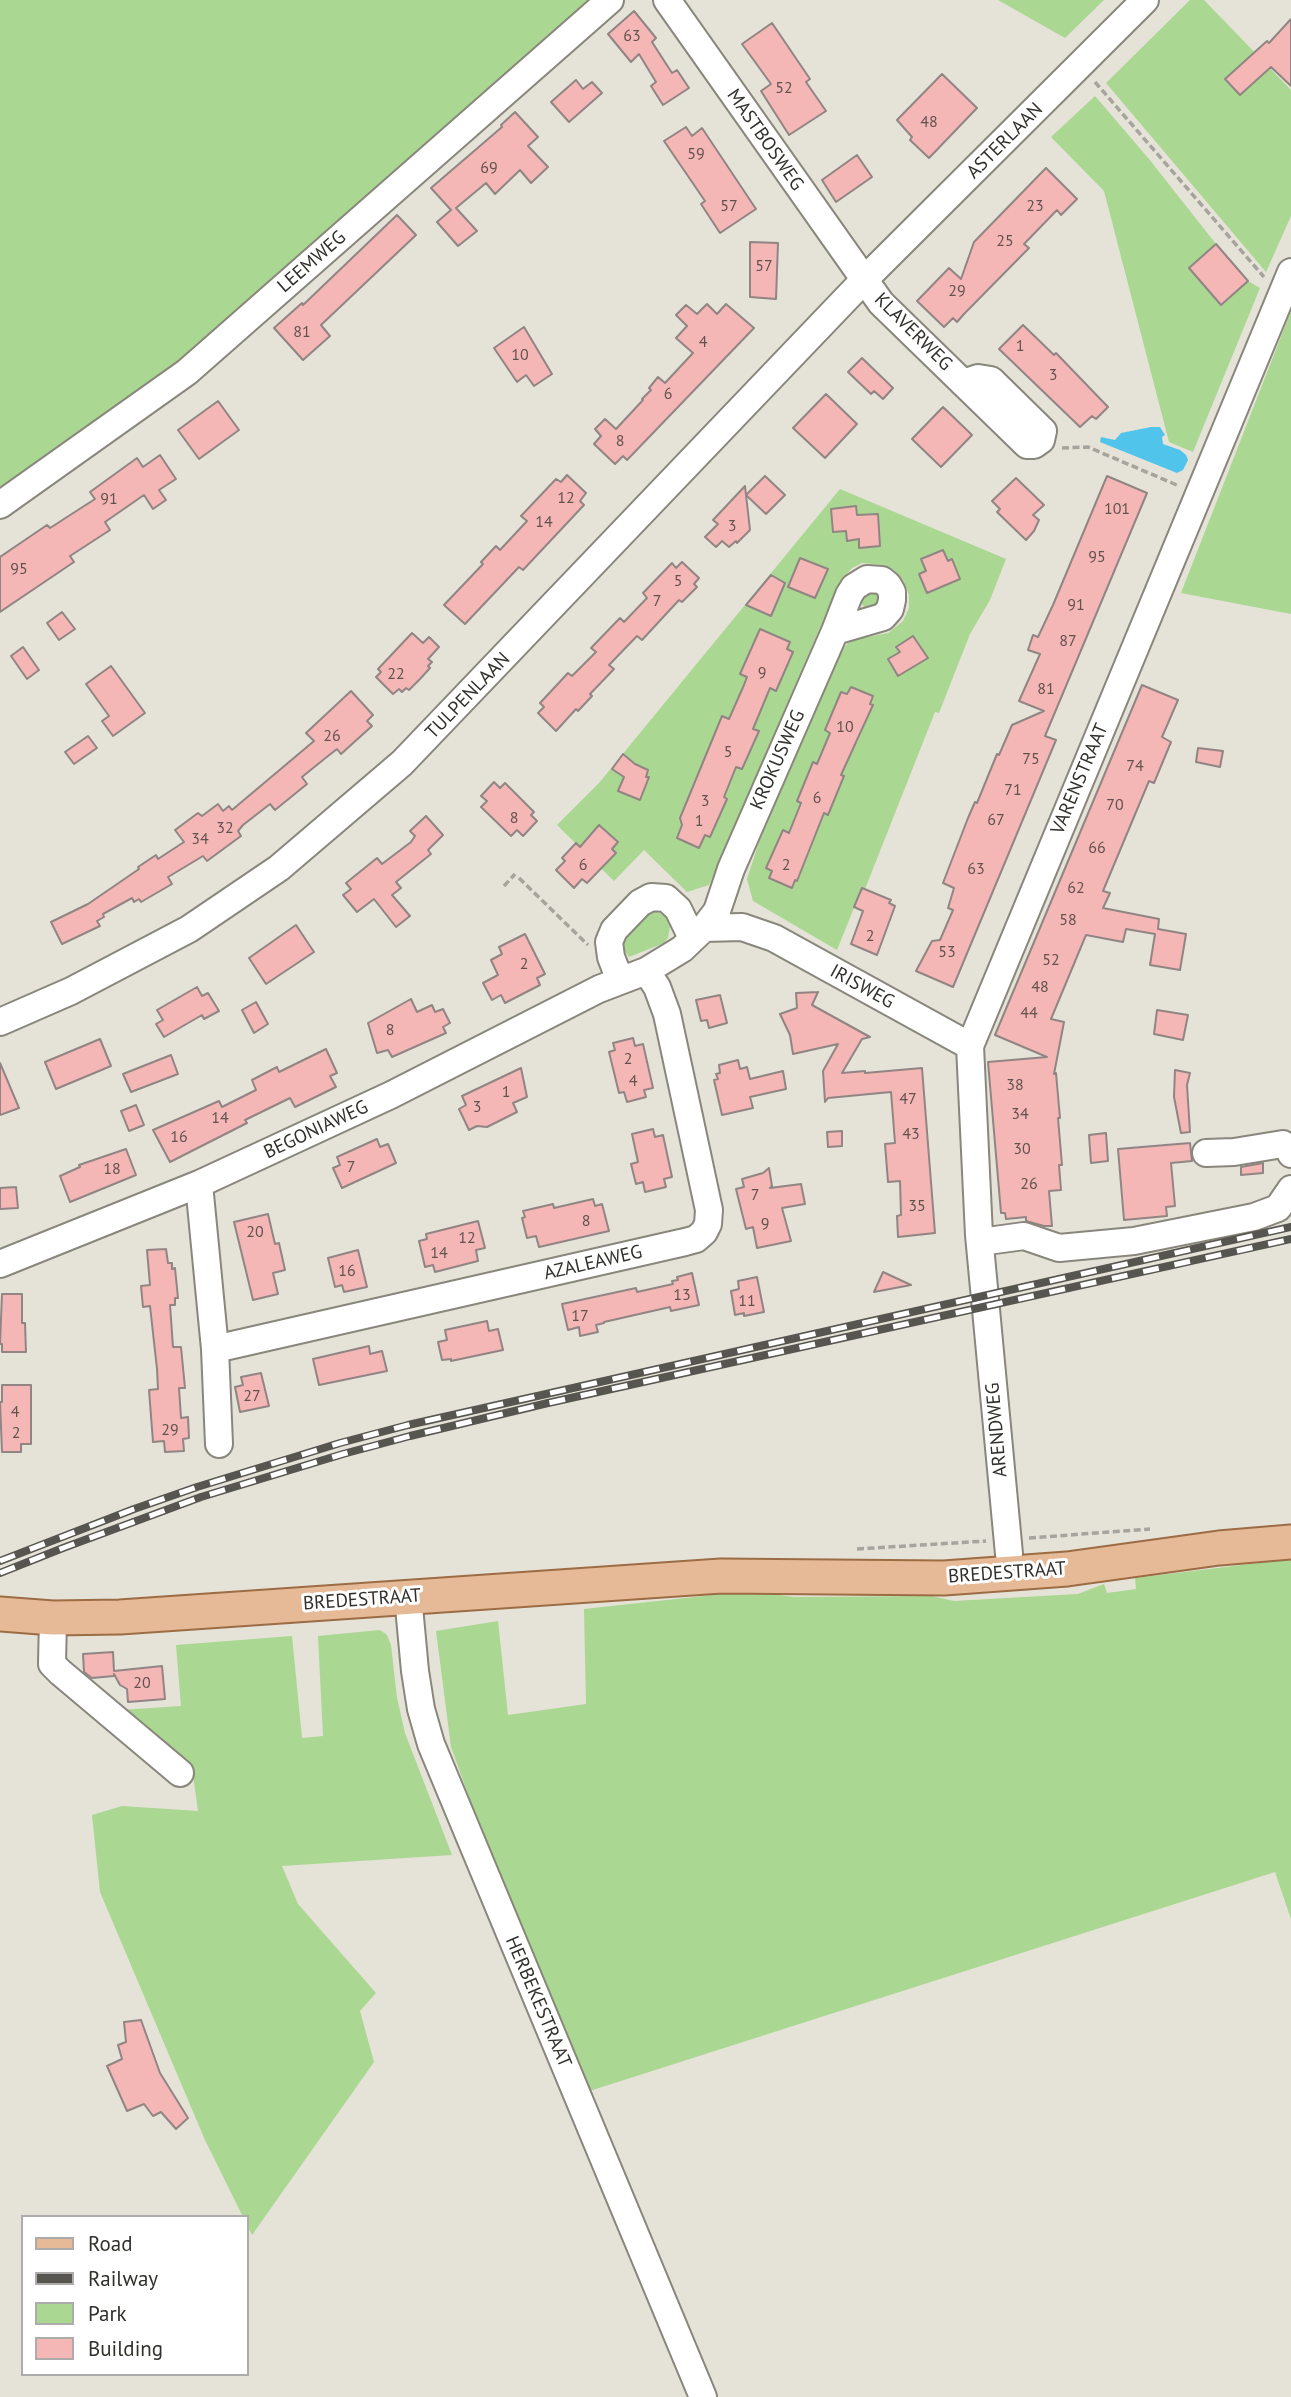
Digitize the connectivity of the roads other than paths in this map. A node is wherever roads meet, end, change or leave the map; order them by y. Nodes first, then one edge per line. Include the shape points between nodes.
1 (610, 0) edge
2 (667, 0) edge
3 (1145, 0) edge
4 (864, 280) junction
5 (1287, 280) edge
6 (963, 383) dead end
7 (0, 505) edge
8 (835, 631) dead end
9 (725, 891) junction
10 (753, 929) junction
11 (698, 933) junction
12 (627, 969) junction
13 (0, 1021) edge
14 (970, 1046) junction
15 (1206, 1153) dead end
16 (1291, 1154) edge
17 (198, 1184) junction
18 (1291, 1189) edge
19 (980, 1242) junction
20 (0, 1264) edge
21 (987, 1306) joint
22 (215, 1349) junction
23 (219, 1444) dead end
24 (1291, 1536) edge
25 (1291, 1542) edge
26 (1009, 1554) junction
27 (721, 1576) junction
28 (408, 1596) junction
29 (1, 1616) edge
30 (53, 1618) junction
31 (180, 1773) dead end
32 (703, 2397) edge

1 - 7 street, LEEMWEG via 187,372
2 - 4 street, MASTBOSWEG
3 - 4 street, ASTERLAAN
4 - 6 street, KLAVERWEG via 881,303
4 - 13 street, TULPENLAAN via 422,744 315,839 189,929 71,992
5 - 14 street, VARENSTRAAT
8 - 9 street, KROKUSWEG
9 - 10 street, IRISWEG via 741,921
9 - 11 street via 717,911
10 - 11 street, IRISWEG via 725,926
10 - 14 street, IRISWEG
11 - 12 street via 672,957
11 - 12 street via 666,898 652,897 640,903 614,930 609,942
12 - 17 street, BEGONIAWEG via 599,989 391,1095
12 - 22 street, AZALEAWEG via 657,987 667,1014 709,1210 704,1232 696,1239
14 - 19 street, VARENSTRAAT
15 - 16 street via 1283,1144
17 - 20 street, BEGONIAWEG
17 - 22 street
18 - 19 street via 1278,1208 1254,1217 1134,1241 1059,1248 1024,1236
19 - 21 street, VARENSTRAAT
21 - 26 street, ARENDWEG
22 - 23 street
24 - 26 main road, BREDESTRAAT
25 - 27 main road, BREDESTRAAT via 1077,1568 944,1578
26 - 27 main road, BREDESTRAAT via 748,1570
27 - 28 main road, BREDESTRAAT
28 - 30 main road, BREDESTRAAT
28 - 32 street, HERBEKESTRAAT via 417,1684 431,1744
29 - 30 main road, BREDESTRAAT
30 - 31 street via 52,1664

